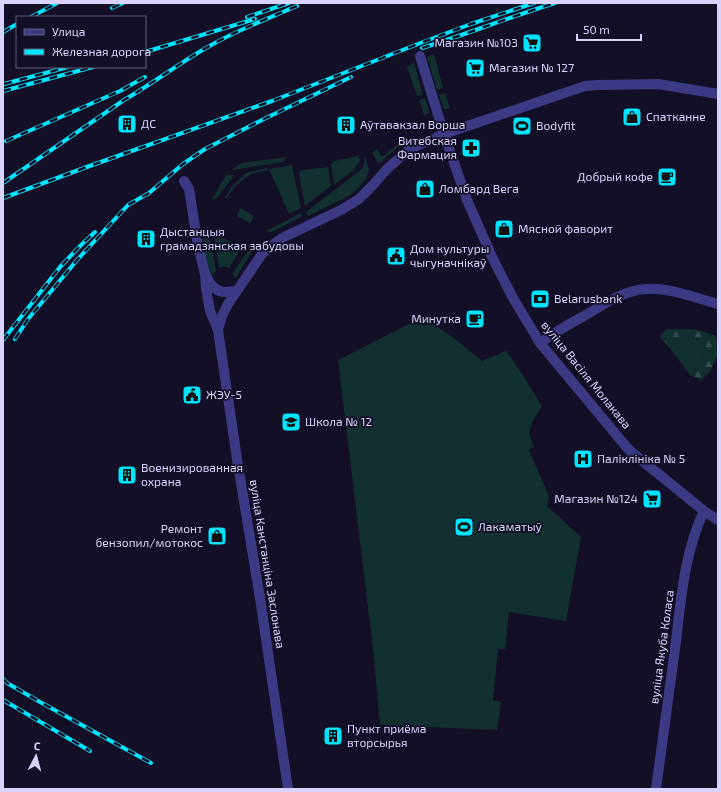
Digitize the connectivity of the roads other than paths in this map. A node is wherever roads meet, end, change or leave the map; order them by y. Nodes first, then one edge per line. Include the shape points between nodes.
1 (420, 56) dead end
2 (718, 94) edge
3 (444, 134) junction
4 (184, 181) dead end
5 (205, 274) junction
6 (236, 291) junction
7 (718, 304) edge
8 (218, 330) junction
9 (540, 343) junction
10 (704, 511) junction
11 (718, 520) edge
12 (288, 789) edge
13 (656, 789) edge

1 - 3 street, вуліца Васіля Молакава
2 - 3 street via 658,84 585,86
3 - 6 street via 404,154 359,199 271,246 262,254
3 - 9 street, вуліца Васіля Молакава via 467,200 493,259
4 - 5 street, вуліца Канстанціна Заслонава via 189,189
5 - 6 street via 215,289 225,293
5 - 8 street, вуліца Канстанціна Заслонава via 210,311
6 - 8 street via 222,316
7 - 9 street via 660,289 645,289 628,293 604,304
8 - 12 street, вуліца Канстанціна Заслонава
9 - 10 street, вуліца Васіля Молакава via 629,450
10 - 11 street, вуліца Васіля Молакава
10 - 13 street, вуліца Якуба Коласа via 690,549 682,593

